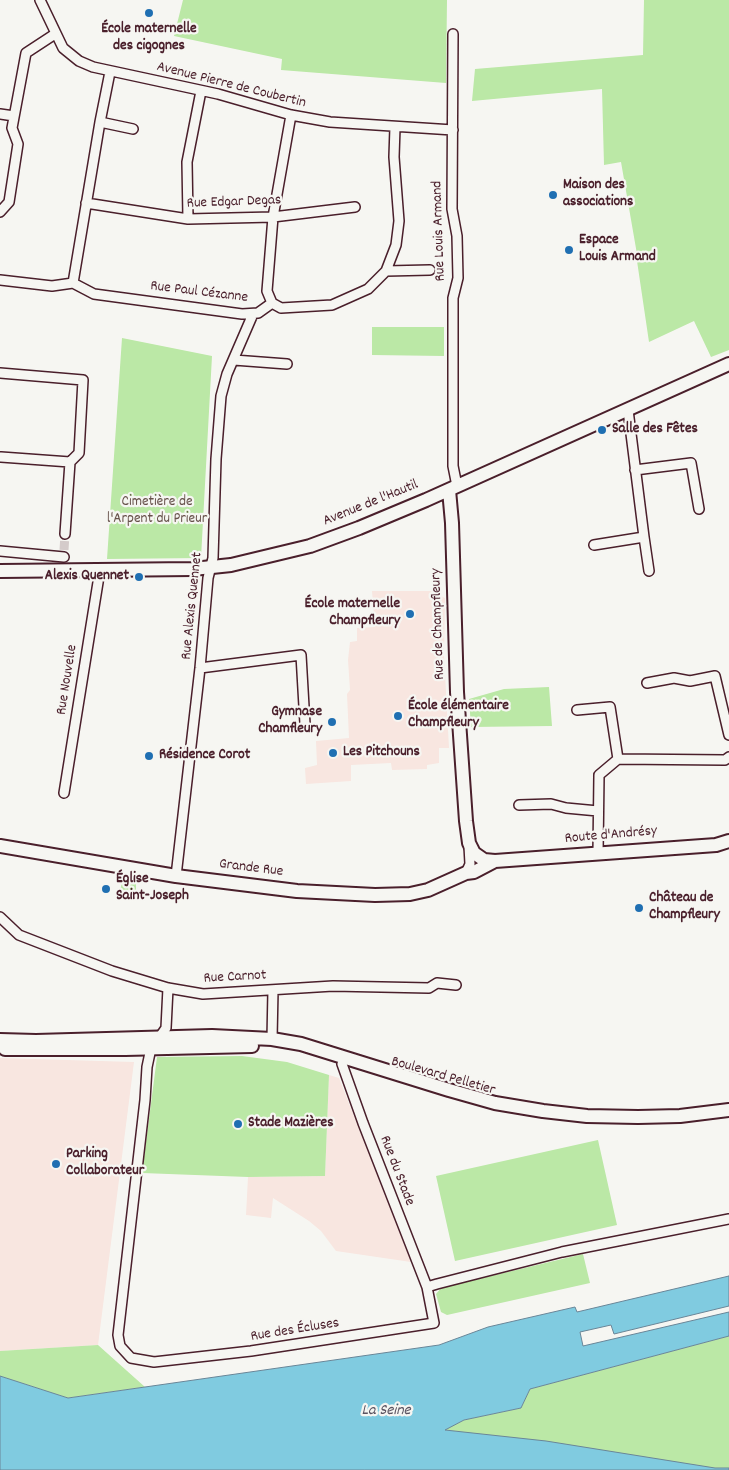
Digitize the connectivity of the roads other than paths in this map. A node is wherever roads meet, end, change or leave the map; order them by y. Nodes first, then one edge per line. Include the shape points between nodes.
1 (40, 0) edge
2 (56, 34) junction
3 (453, 34) dead end
4 (110, 72) junction
5 (202, 91) junction
6 (0, 114) edge
7 (292, 115) junction
8 (14, 116) junction
9 (100, 122) junction
10 (395, 127) junction
11 (133, 130) dead end
12 (453, 130) junction
13 (86, 203) junction
14 (355, 207) dead end
15 (0, 212) edge
16 (273, 217) junction
17 (188, 220) junction
18 (430, 270) dead end
19 (386, 271) junction
20 (0, 280) edge
21 (74, 283) junction
22 (272, 303) junction
23 (253, 314) junction
24 (234, 360) junction
25 (287, 364) dead end
26 (729, 364) edge
27 (0, 373) edge
28 (628, 410) junction
29 (1, 457) edge
30 (70, 462) junction
31 (635, 470) junction
32 (453, 488) junction
33 (699, 509) dead end
34 (65, 534) tunnel mouth
35 (644, 538) junction
36 (594, 545) dead end
37 (0, 552) edge
38 (210, 567) junction
39 (0, 570) edge
40 (100, 570) junction
41 (63, 571) junction
42 (649, 571) dead end
43 (200, 668) junction
44 (647, 683) dead end
45 (577, 710) dead end
46 (305, 724) dead end
47 (729, 735) edge
48 (729, 757) edge
49 (618, 759) junction
50 (64, 793) dead end
51 (519, 806) dead end
52 (598, 811) junction
53 (729, 841) edge
54 (469, 843) junction
55 (0, 846) edge
56 (598, 853) junction
57 (494, 861) junction
58 (466, 873) junction
59 (176, 876) junction
60 (0, 917) edge
61 (456, 985) dead end
62 (168, 988) junction
63 (273, 990) junction
64 (272, 1039) junction
65 (0, 1040) edge
66 (155, 1043) junction
67 (0, 1049) edge
68 (342, 1064) junction
69 (729, 1110) edge
70 (729, 1117) edge
71 (729, 1219) edge
72 (427, 1287) junction

1 - 2 street, Avenue Pierre de Coubertin
2 - 4 street, Avenue Pierre de Coubertin via 63,48 79,61
2 - 8 street via 26,53
3 - 12 street, Rue Louis Armand
4 - 5 street, Avenue Pierre de Coubertin
4 - 9 street
5 - 7 street, Avenue Pierre de Coubertin
5 - 17 street via 187,162
6 - 8 street
7 - 10 street, Avenue Pierre de Coubertin via 330,122
7 - 16 street
8 - 15 street via 12,128 18,144 9,202
9 - 11 street
9 - 13 street
10 - 12 street, Avenue Pierre de Coubertin
10 - 19 street via 399,221 396,245
12 - 32 street, Rue Louis Armand via 452,208 457,236 458,278 453,298
13 - 17 street, Rue Edgar Degas
13 - 21 street
14 - 16 street, Rue Edgar Degas
16 - 17 street, Rue Edgar Degas
16 - 22 street via 267,292
18 - 19 street
19 - 22 street via 368,289 332,305 281,308
20 - 21 street via 52,286
21 - 23 street, Rue Paul Cézanne via 94,294
22 - 23 street, Rue Paul Cézanne
23 - 24 street, Rue Alexis Quennet
24 - 25 street
24 - 38 street, Rue Alexis Quennet via 221,396
26 - 28 street, Avenue de l'Hautil
27 - 30 street via 83,380 79,453
28 - 31 street
28 - 32 street, Avenue de l'Hautil
29 - 30 street
30 - 34 street
31 - 33 street via 692,463
31 - 35 street
32 - 38 street, Avenue de l'Hautil via 310,546
32 - 54 street, Rue de Champfleury via 458,692
35 - 36 street
35 - 42 street
37 - 41 street via 64,553
38 - 40 street, Avenue de l'Hautil
38 - 43 street, Rue Alexis Quennet
39 - 41 street, Avenue de l'Hautil
40 - 41 street, Avenue de l'Hautil
40 - 50 street, Rue Nouvelle
43 - 46 street via 301,655
43 - 59 street, Rue Alexis Quennet
44 - 47 street via 715,676
45 - 49 street via 610,707
48 - 49 street via 725,760
49 - 52 street via 599,775
51 - 52 street via 551,804
52 - 56 street
53 - 56 street, Route d'Andrésy
54 - 57 street via 478,856
54 - 58 street via 470,864
55 - 59 street, Grande Rue
56 - 57 street, Route d'Andrésy
57 - 58 street, Grande Rue
58 - 59 street, Grande Rue via 428,890 375,895 297,891
60 - 62 street, Rue Carnot via 21,936 112,971
61 - 63 street, Rue Carnot via 437,983 429,988 333,986
62 - 63 street, Rue Carnot via 203,994
62 - 66 street, Rue des Écluses via 166,1028
63 - 64 street
64 - 66 street, Boulevard Pelletier via 212,1036
64 - 69 street, Boulevard Pelletier via 300,1044 495,1103 543,1112 638,1118
65 - 66 street, Boulevard Pelletier
66 - 67 street, Boulevard Pelletier via 66,1050
66 - 68 street, Boulevard Pelletier via 272,1048
66 - 72 street, Rue des Écluses via 147,1067 118,1335 120,1346 131,1358 154,1362 241,1353 434,1323
68 - 70 street, Boulevard Pelletier via 495,1109 544,1118 589,1123
68 - 72 street, Rue du Stade
71 - 72 street via 562,1252

